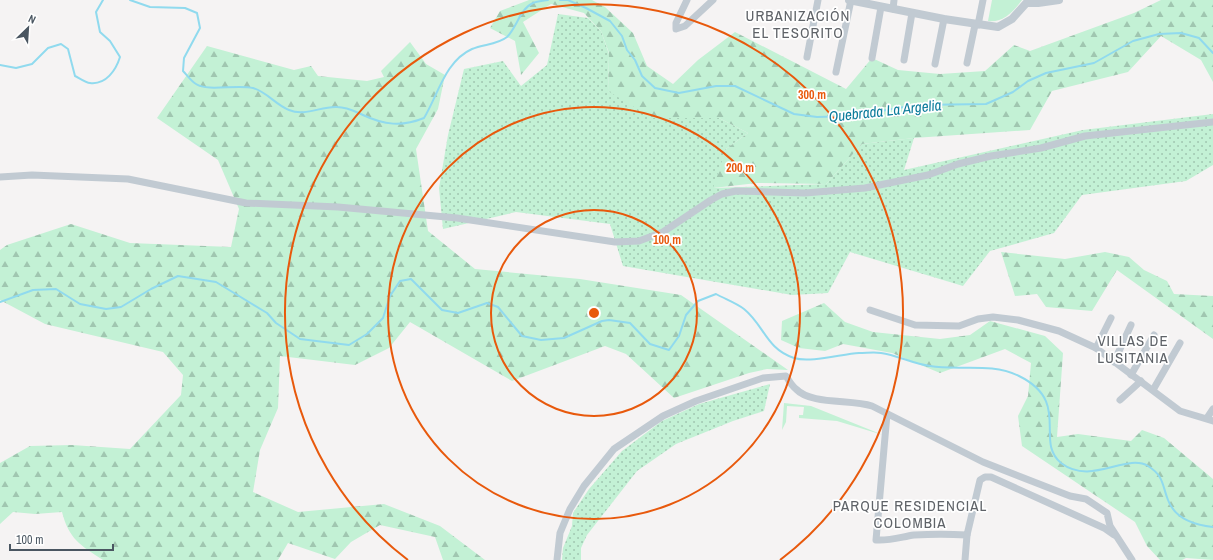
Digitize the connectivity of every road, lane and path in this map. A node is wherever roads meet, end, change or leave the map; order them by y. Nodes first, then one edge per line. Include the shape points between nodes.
1 (687, 0) edge
2 (712, 0) edge
3 (818, 0) edge
4 (850, 0) edge
5 (894, 0) edge
6 (983, 0) edge
7 (1059, 0) edge
8 (1029, 1) edge
9 (881, 6) junction
10 (893, 9) junction
11 (912, 13) junction
12 (944, 19) junction
13 (976, 25) junction
14 (807, 57) dead end
15 (872, 58) dead end
16 (904, 60) dead end
17 (967, 63) dead end
18 (935, 64) dead end
19 (836, 72) dead end
20 (1213, 122) edge
21 (0, 177) edge
22 (870, 310) dead end
23 (1111, 318) dead end
24 (1131, 325) dead end
25 (1154, 335) dead end
26 (1180, 343) dead end
27 (1096, 348) junction
28 (1114, 362) junction
29 (1131, 374) junction
30 (1141, 381) junction
31 (1153, 390) junction
32 (1120, 400) dead end
33 (1213, 409) edge
34 (887, 414) junction
35 (1210, 419) edge
36 (967, 535) junction
37 (1117, 537) junction
38 (557, 560) edge
39 (965, 560) edge
40 (1132, 560) edge

1 - 2 street via 676,23 676,29 685,26
3 - 14 street
4 - 9 street
4 - 19 street
5 - 10 street
6 - 13 street
7 - 8 street via 1038,3
8 - 13 street via 1012,19 998,27
9 - 10 street
9 - 15 street
10 - 11 street
11 - 12 street
11 - 16 street
12 - 13 street
12 - 18 street
13 - 17 street
20 - 21 street via 1085,136 1041,148 991,156 928,175 865,188 805,193 736,191 722,194 663,232 639,241 615,242 457,218 338,207 246,203 128,179 32,175
22 - 27 street via 915,325 929,326 959,326 985,317 1018,320 1058,331
23 - 27 street
24 - 28 street
25 - 29 street
26 - 31 street
27 - 28 street
28 - 29 street
29 - 30 street
30 - 31 street
30 - 32 street
31 - 35 street via 1184,413
33 - 35 street
34 - 36 street via 876,540 888,541 900,537 934,534
34 - 37 street via 983,462 1070,496 1086,499 1107,513 1110,526
34 - 38 street via 860,402 806,396 796,390 786,376 763,378 696,401 663,416 614,449 584,486 563,523
36 - 37 street via 980,480 991,477 1104,528
36 - 39 street
37 - 40 street

